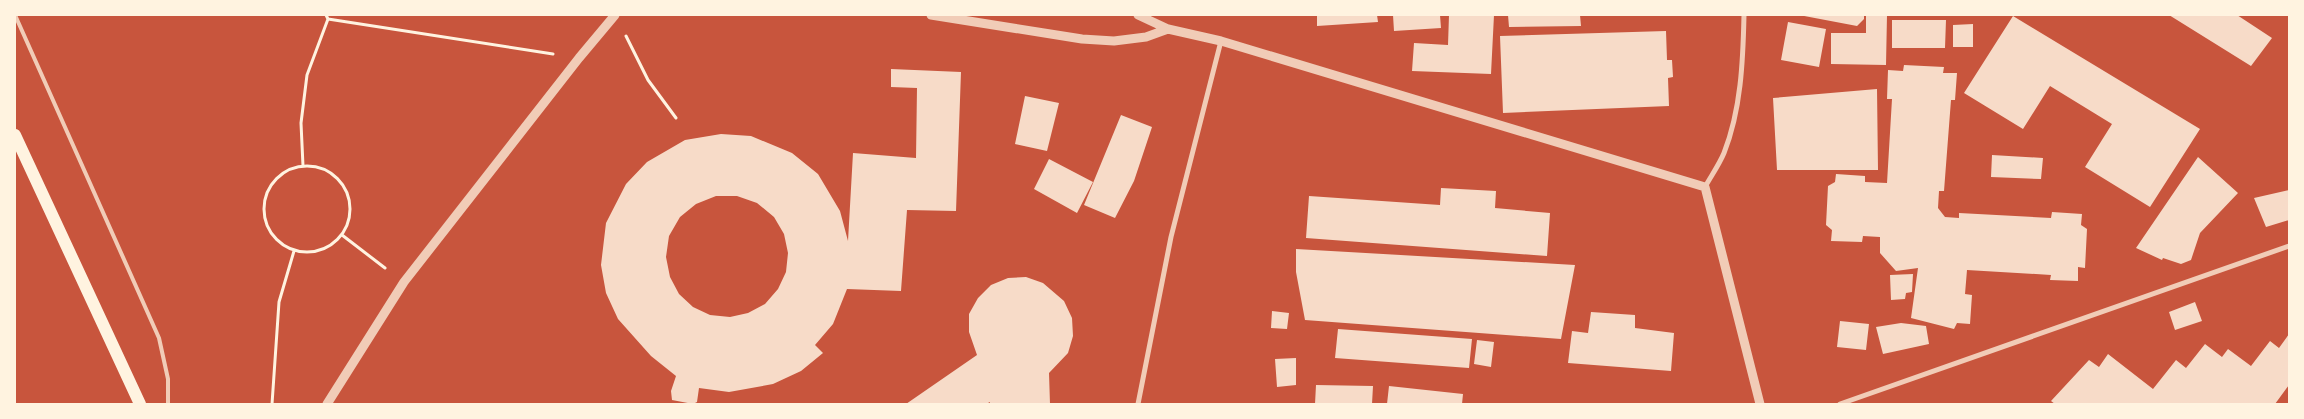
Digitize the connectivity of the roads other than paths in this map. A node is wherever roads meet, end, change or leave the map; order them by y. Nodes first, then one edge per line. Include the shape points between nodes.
1 (15, 15) edge
2 (615, 15) edge
3 (931, 15) edge
4 (1138, 15) edge
5 (1744, 15) edge
6 (1168, 29) junction
7 (1221, 41) junction
8 (15, 135) edge
9 (1705, 187) junction
10 (2289, 246) edge
11 (140, 404) edge
12 (168, 404) edge
13 (327, 404) edge
14 (1138, 404) edge
15 (1760, 404) edge
16 (1840, 404) edge

1 - 12 lane via 159,338 168,378
2 - 13 street via 404,282
3 - 6 street via 1114,41 1146,38
4 - 6 street
5 - 9 street via 1736,114 1723,154
6 - 7 street
7 - 9 street
7 - 14 street via 1171,237
8 - 11 main road
9 - 15 street
10 - 16 street

